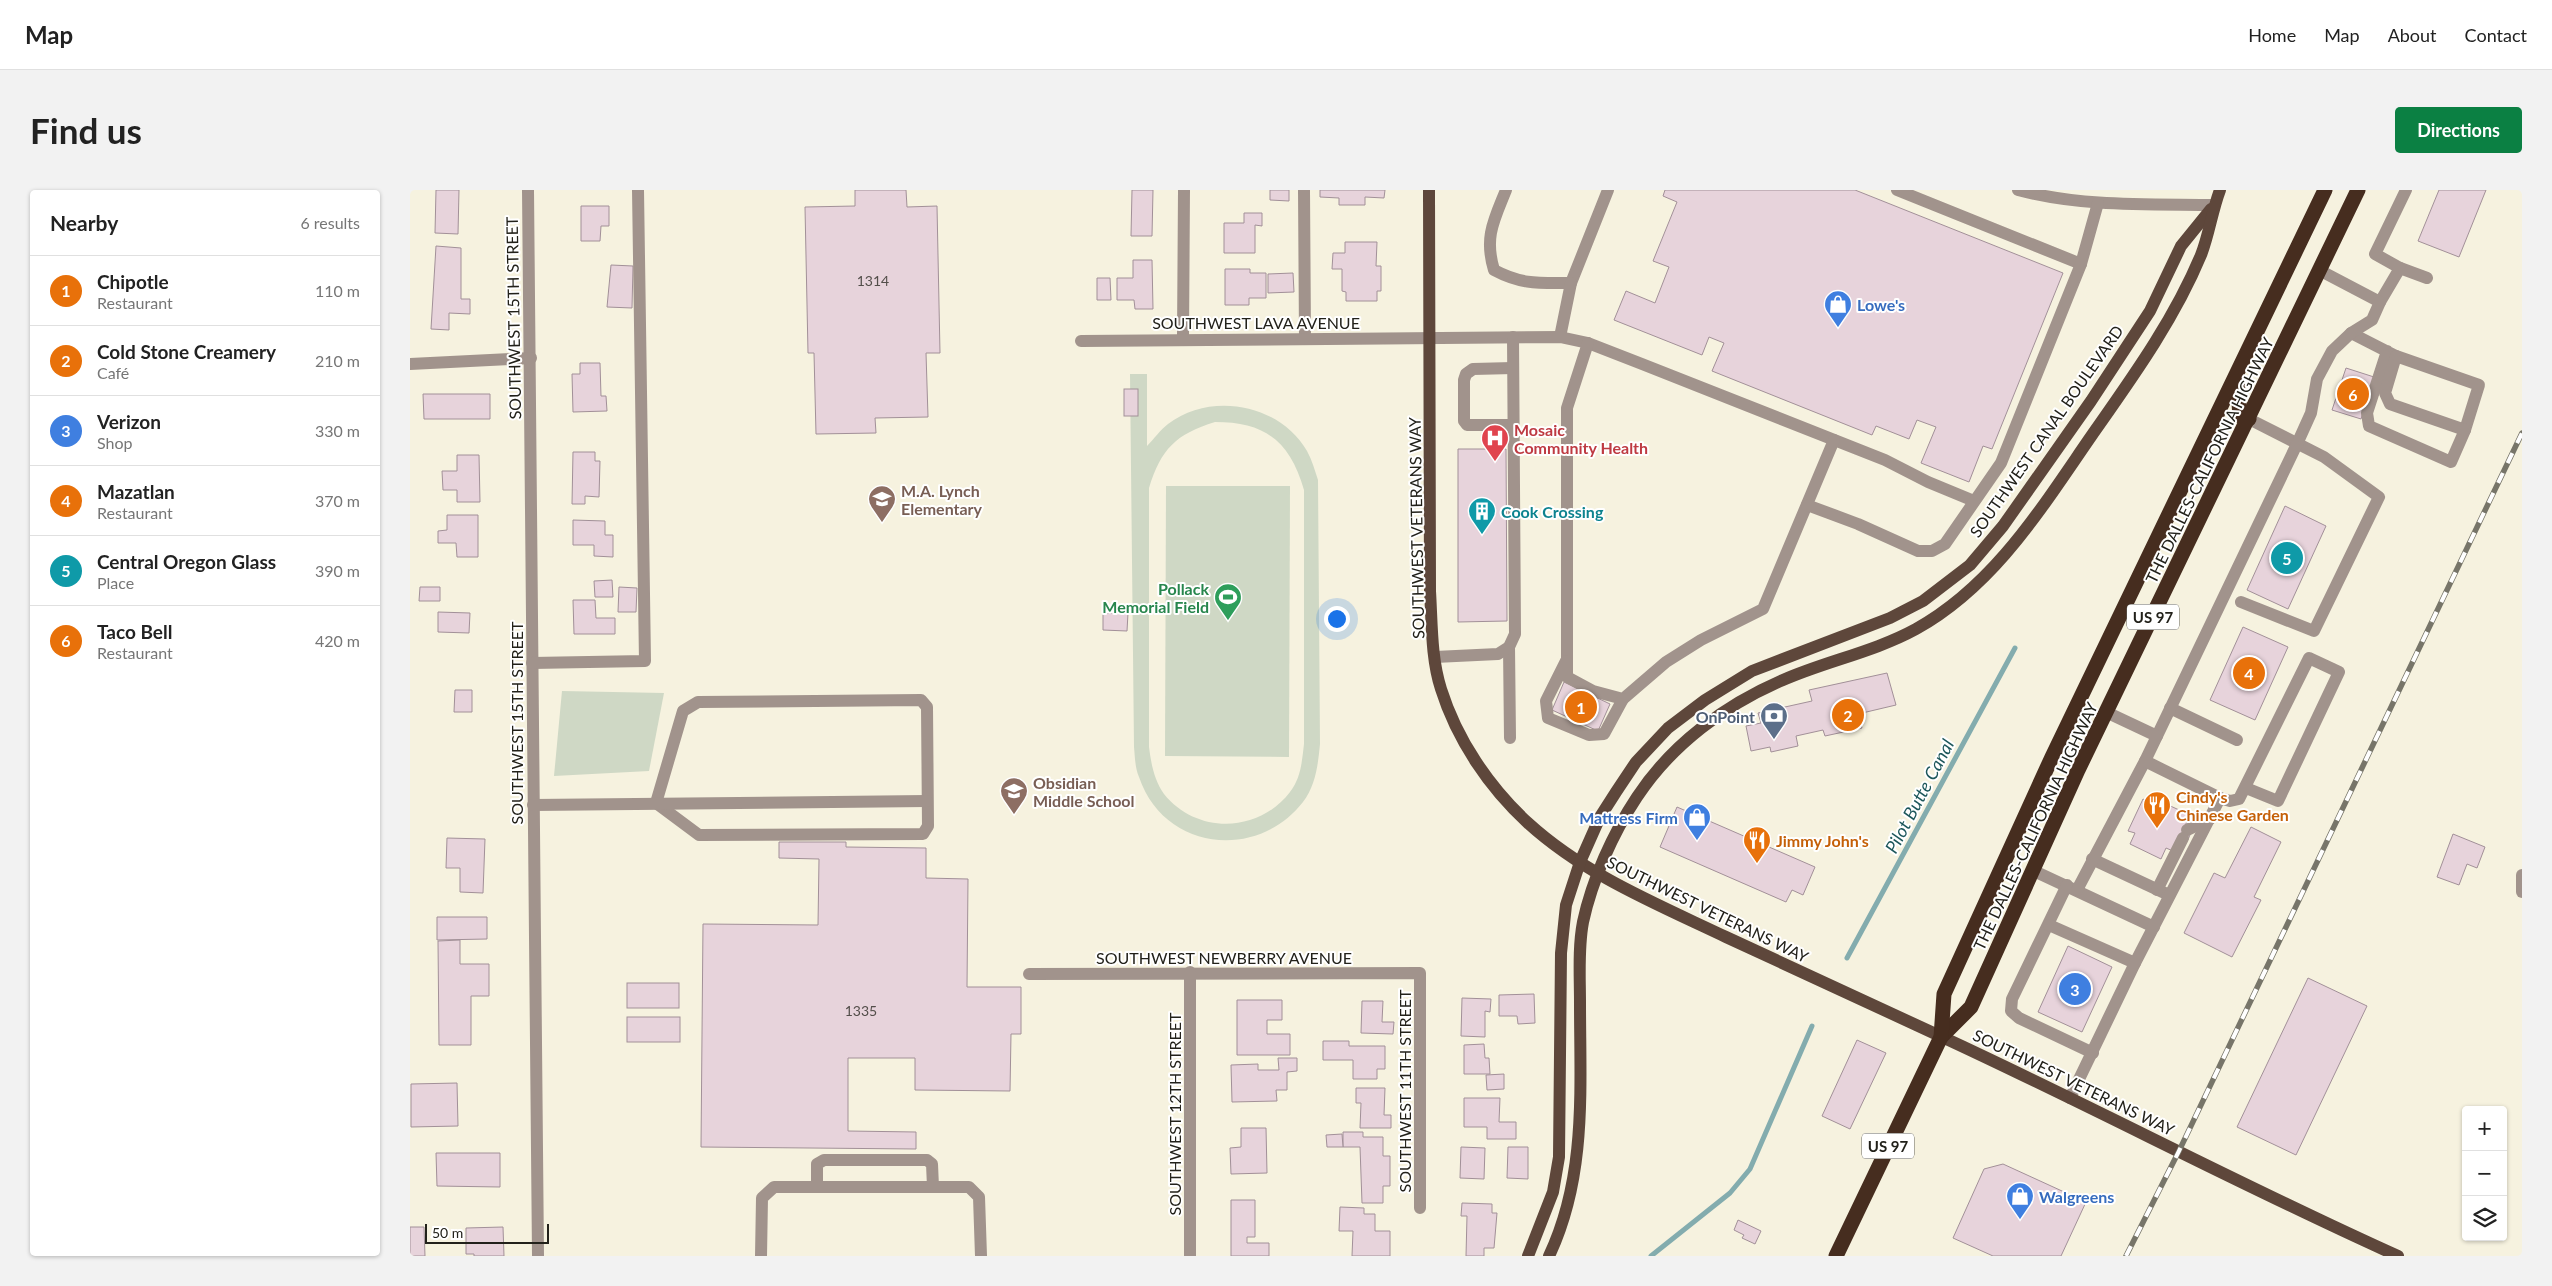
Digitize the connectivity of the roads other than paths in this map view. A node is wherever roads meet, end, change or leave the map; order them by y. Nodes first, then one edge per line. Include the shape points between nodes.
1 (528, 190) edge
2 (638, 190) edge
3 (1184, 190) edge
4 (1304, 190) edge
5 (1429, 190) edge
6 (1506, 190) edge
7 (1608, 190) edge
8 (1897, 190) edge
9 (2018, 190) edge
10 (2220, 190) edge
11 (2326, 190) edge
12 (2358, 190) edge
13 (2406, 190) edge
14 (2079, 194) edge
15 (2098, 204) junction
16 (2214, 205) junction
17 (2081, 264) junction
18 (2400, 268) junction
19 (2319, 270) junction
20 (2427, 278) dead end
21 (1571, 283) junction
22 (2380, 302) junction
23 (2351, 333) junction
24 (1431, 337) junction
25 (1512, 337) junction
26 (1560, 337) junction
27 (1183, 338) junction
28 (1305, 338) junction
29 (1081, 341) dead end
30 (1588, 343) junction
31 (2391, 354) junction
32 (530, 358) junction
33 (410, 364) edge
34 (1513, 368) junction
35 (2237, 375) junction
36 (2249, 419) junction
37 (1513, 425) junction
38 (2465, 430) junction
39 (1834, 440) junction
40 (2298, 444) junction
41 (1974, 501) junction
42 (1807, 505) junction
43 (2241, 602) dead end
44 (1509, 647) junction
45 (1435, 657) junction
46 (1567, 658) junction
47 (532, 663) junction
48 (1623, 699) junction
49 (2170, 708) junction
50 (2106, 712) junction
51 (2157, 736) junction
52 (1510, 738) dead end
53 (2237, 740) dead end
54 (2145, 761) junction
55 (2246, 788) junction
56 (2220, 798) junction
57 (927, 801) junction
58 (656, 803) junction
59 (533, 805) junction
60 (2210, 819) junction
61 (2092, 859) junction
62 (1580, 862) junction
63 (2034, 871) junction
64 (1599, 874) junction
65 (2522, 875) edge
66 (2072, 887) junction
67 (2163, 892) junction
68 (2522, 892) edge
69 (2050, 924) junction
70 (2154, 927) junction
71 (2135, 963) junction
72 (1190, 972) junction
73 (1420, 973) joint
74 (1028, 974) dead end
75 (1941, 1037) junction
76 (2093, 1053) junction
77 (2070, 1098) junction
78 (817, 1187) junction
79 (933, 1187) junction
80 (1420, 1208) dead end
81 (538, 1256) edge
82 (761, 1256) edge
83 (981, 1256) edge
84 (1190, 1256) edge
85 (1528, 1256) edge
86 (1549, 1256) edge
87 (1836, 1256) edge
88 (2398, 1256) edge

1 - 32 street, SOUTHWEST 15TH STREET
2 - 47 street via 645,661
3 - 27 street
4 - 28 street
5 - 24 main road, SOUTHWEST VETERANS WAY
6 - 21 street via 1492,225 1488,252 1494,270 1529,284
7 - 21 street
8 - 17 street
9 - 14 street via 2046,197
10 - 16 main road, SOUTHWEST CANAL BOULEVARD
11 - 35 highway, THE DALLES-CALIFORNIA HIGHWAY / US 97
12 - 19 highway, THE DALLES-CALIFORNIA HIGHWAY / US 97
13 - 18 street via 2375,254
14 - 15 street
15 - 16 street
15 - 17 street
16 - 62 main road, SOUTHWEST CANAL BOULEVARD via 2181,246 2150,312 2091,401 2003,526 1970,564 1923,600 1890,618 1752,671 1668,728 1636,762 1616,792 1600,817
16 - 64 main road, SOUTHWEST CANAL BOULEVARD via 2202,253 2169,319 2107,414 2004,557 1968,593 1913,630 1783,680 1719,714 1689,737 1655,772 1631,806
17 - 41 street via 2001,463
18 - 20 street
18 - 22 street
19 - 22 street
19 - 36 highway, THE DALLES-CALIFORNIA HIGHWAY / US 97
21 - 26 street
22 - 23 street via 2372,320
23 - 31 street
23 - 40 street via 2332,351 2317,379 2311,413
24 - 25 street, SOUTHWEST LAVA AVENUE
24 - 28 street, SOUTHWEST LAVA AVENUE
24 - 45 main road, SOUTHWEST VETERANS WAY via 1430,591
25 - 26 street, SOUTHWEST LAVA AVENUE
25 - 34 street
26 - 30 street, SOUTHWEST LAVA AVENUE
27 - 28 street, SOUTHWEST LAVA AVENUE
27 - 29 street, SOUTHWEST LAVA AVENUE
30 - 39 street, SOUTHWEST LAVA AVENUE
30 - 46 street via 1567,408
31 - 38 street via 2385,393 2390,404
31 - 38 street via 2479,385
31 - 38 street via 2367,413 2369,426 2451,462
32 - 33 street
32 - 47 street, SOUTHWEST 15TH STREET
34 - 37 street
34 - 37 street via 1473,369 1464,380 1464,420 1467,425
35 - 36 highway via 2238,410 2240,416
35 - 75 highway, THE DALLES-CALIFORNIA HIGHWAY / US 97 via 2052,757 1944,994
36 - 40 street
36 - 50 highway, THE DALLES-CALIFORNIA HIGHWAY / US 97
37 - 44 street via 1515,634
39 - 41 street, SOUTHWEST LAVA AVENUE
39 - 42 street
40 - 43 street via 2324,457 2379,497 2314,631
40 - 49 street
41 - 42 street via 1945,544 1932,551 1918,551
42 - 48 street via 1763,609 1701,640 1666,662
44 - 45 street via 1498,654
44 - 52 street
45 - 62 main road, SOUTHWEST VETERANS WAY via 1440,686 1454,725 1477,764 1528,822
46 - 48 street via 1567,677 1593,692
46 - 48 street via 1546,701 1548,718 1588,736 1604,734
47 - 59 street, SOUTHWEST 15TH STREET
49 - 51 street
49 - 53 street
50 - 51 street
50 - 63 highway, THE DALLES-CALIFORNIA HIGHWAY / US 97
51 - 54 street
54 - 56 street
54 - 61 street
55 - 55 street via 2309,658 2339,672 2278,801
55 - 56 street via 2239,799
56 - 60 street
57 - 58 street
57 - 58 street via 928,826 923,834 699,836
57 - 58 street via 927,707 921,700 698,702 683,711
58 - 59 street
59 - 81 street, SOUTHWEST 15TH STREET
60 - 67 street
60 - 67 street via 2185,834
61 - 66 street
61 - 67 street
62 - 64 main road, SOUTHWEST VETERANS WAY
62 - 85 main road, SOUTHWEST CANAL BOULEVARD via 1566,905 1561,953 1559,1157 1553,1192
63 - 66 street
63 - 75 highway, THE DALLES-CALIFORNIA HIGHWAY / US 97 via 1972,1007
64 - 75 main road, SOUTHWEST VETERANS WAY
64 - 86 main road, SOUTHWEST CANAL BOULEVARD via 1583,924 1581,948 1578,1158 1571,1196
65 - 68 street
66 - 69 street
66 - 70 street
67 - 70 street
69 - 71 street
69 - 76 street via 2012,999 2011,1010 2019,1018
70 - 71 street
71 - 76 street
72 - 73 street, SOUTHWEST NEWBERRY AVENUE
72 - 74 street, SOUTHWEST NEWBERRY AVENUE
72 - 84 street, SOUTHWEST 12TH STREET
73 - 80 street, SOUTHWEST 11TH STREET
75 - 77 main road, SOUTHWEST VETERANS WAY
75 - 87 highway, THE DALLES-CALIFORNIA HIGHWAY / US 97
76 - 77 street
77 - 88 main road, SOUTHWEST VETERANS WAY
78 - 79 street
78 - 79 street via 817,1164 824,1160 927,1160 932,1164
78 - 82 street via 774,1188 762,1198
79 - 83 street via 968,1187 979,1197

